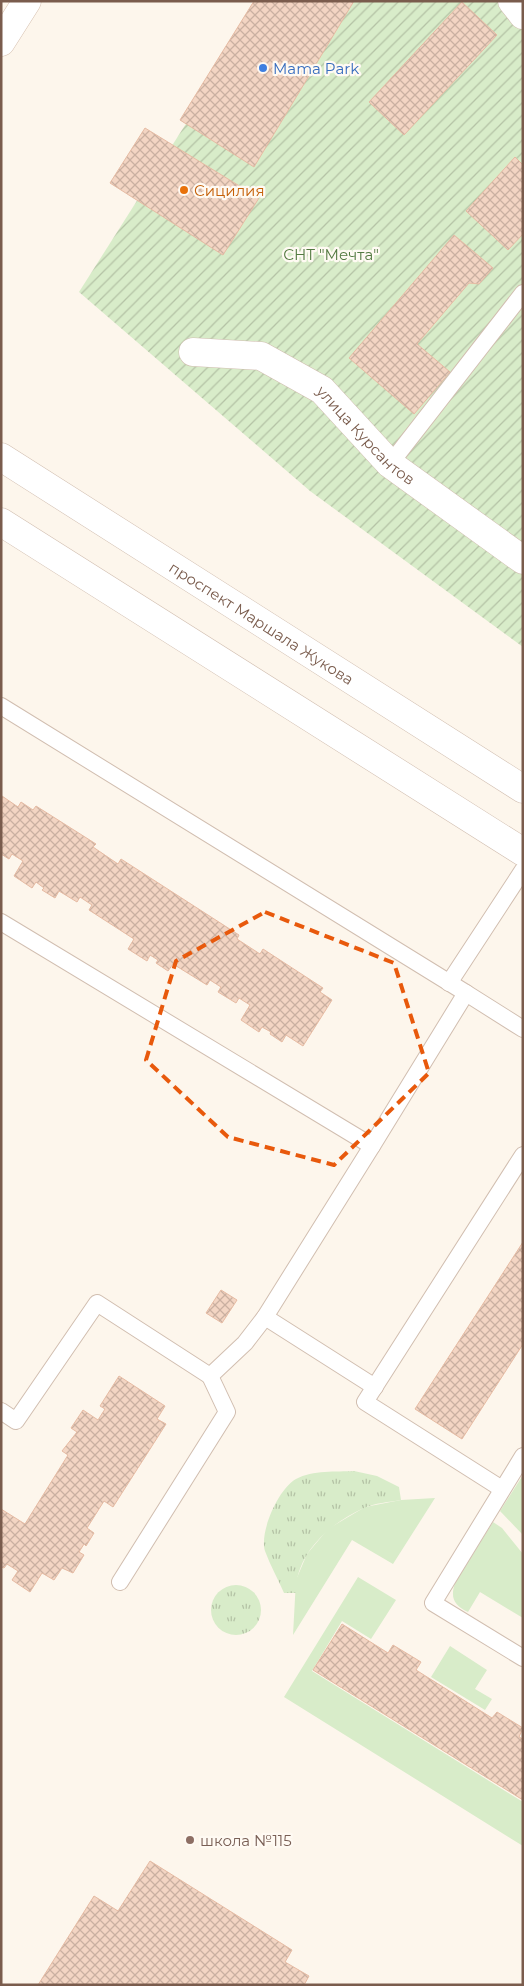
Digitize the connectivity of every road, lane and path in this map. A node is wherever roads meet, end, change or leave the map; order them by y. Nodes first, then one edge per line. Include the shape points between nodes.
1 (27, 1) edge
2 (512, 1) edge
3 (523, 15) edge
4 (1, 42) edge
5 (523, 293) edge
6 (193, 352) dead end
7 (1, 457) edge
8 (390, 464) junction
9 (1, 522) edge
10 (523, 560) edge
11 (1, 706) edge
12 (523, 789) edge
13 (523, 852) edge
14 (523, 870) edge
15 (1, 922) edge
16 (449, 983) junction
17 (466, 993) junction
18 (523, 1029) edge
19 (372, 1146) junction
20 (523, 1154) edge
21 (265, 1317) junction
22 (210, 1376) junction
23 (375, 1387) junction
24 (1, 1411) edge
25 (523, 1456) edge
26 (502, 1489) junction
27 (120, 1582) dead end
28 (523, 1658) edge

1 - 4 street
2 - 3 street
5 - 8 lane
6 - 8 street, улица Курсантов via 261,356 314,385
7 - 12 street, проспект Маршала Жукова
8 - 10 street, улица Курсантов
9 - 13 street
11 - 16 lane
14 - 16 lane
15 - 19 lane
16 - 17 lane
17 - 18 lane
17 - 19 lane
19 - 21 lane
20 - 23 lane
21 - 22 lane via 245,1343
21 - 23 lane
22 - 24 lane via 96,1303 16,1421
22 - 27 lane via 227,1412
23 - 26 lane via 365,1402
25 - 26 lane
26 - 28 lane via 433,1603

